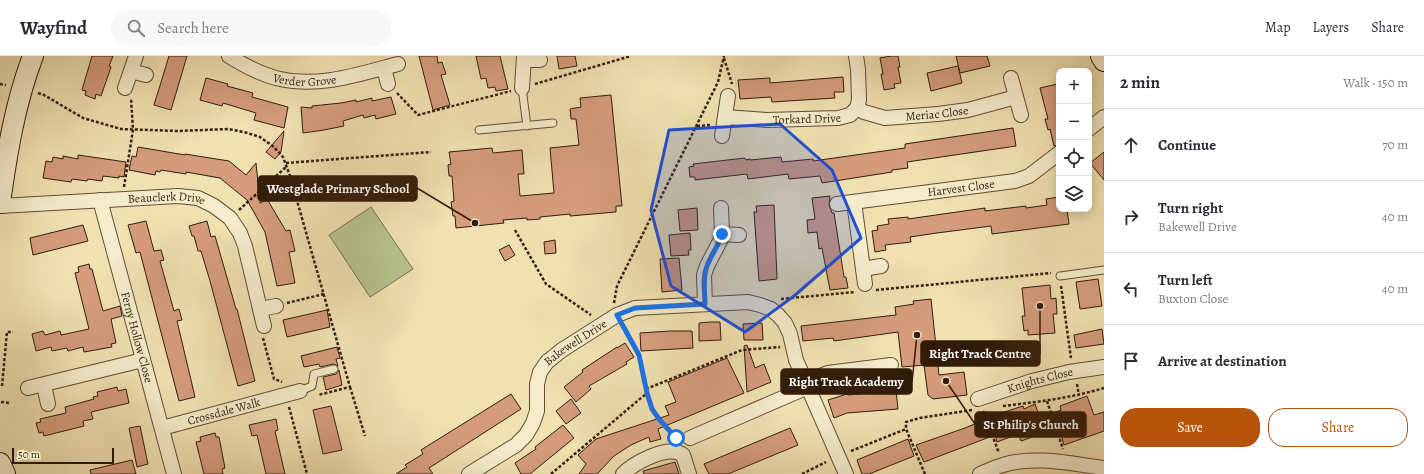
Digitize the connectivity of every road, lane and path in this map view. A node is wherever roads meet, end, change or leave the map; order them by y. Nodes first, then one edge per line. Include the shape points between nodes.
1 (33, 56) edge
2 (136, 56) edge
3 (229, 56) edge
4 (631, 56) edge
5 (856, 56) edge
6 (1101, 56) edge
7 (724, 57) edge
8 (524, 58) edge
9 (540, 60) dead end
10 (1104, 61) edge
11 (398, 64) dead end
12 (384, 68) junction
13 (131, 71) junction
14 (146, 75) dead end
15 (1011, 78) dead end
16 (0, 84) edge
17 (388, 84) joint
18 (7, 85) dead end
19 (522, 88) junction
20 (128, 92) joint
21 (728, 96) joint
22 (1016, 97) junction
23 (857, 108) junction
24 (1021, 115) dead end
25 (1104, 117) edge
26 (553, 123) dead end
27 (527, 126) junction
28 (696, 126) junction
29 (721, 126) junction
30 (1092, 127) edge
31 (479, 130) dead end
32 (431, 152) dead end
33 (1056, 155) edge
34 (122, 199) junction
35 (100, 200) junction
36 (854, 202) junction
37 (0, 204) edge
38 (837, 204) dead end
39 (721, 208) dead end
40 (230, 218) junction
41 (515, 230) dead end
42 (722, 234) junction
43 (739, 235) dead end
44 (881, 266) dead end
45 (863, 269) junction
46 (1104, 270) edge
47 (1060, 276) junction
48 (864, 289) junction
49 (324, 294) dead end
50 (705, 304) junction
51 (276, 306) joint
52 (260, 310) junction
53 (770, 310) junction
54 (617, 315) junction
55 (594, 317) dead end
56 (264, 326) joint
57 (13, 332) dead end
58 (793, 345) junction
59 (143, 360) junction
60 (891, 365) dead end
61 (1104, 367) edge
62 (334, 368) dead end
63 (1074, 371) junction
64 (807, 384) junction
65 (44, 385) junction
66 (2, 386) dead end
67 (350, 387) dead end
68 (28, 388) dead end
69 (1104, 388) edge
70 (284, 389) junction
71 (646, 389) junction
72 (300, 391) joint
73 (1078, 391) dead end
74 (647, 393) junction
75 (1079, 396) junction
76 (1047, 401) junction
77 (1, 402) dead end
78 (10, 403) dead end
79 (48, 404) dead end
80 (980, 406) junction
81 (996, 407) dead end
82 (162, 428) junction
83 (906, 429) junction
84 (365, 436) dead end
85 (693, 439) joint
86 (1064, 452) dead end
87 (838, 456) junction
88 (1000, 456) dead end
89 (0, 464) edge
90 (1104, 468) edge
91 (5, 474) edge
92 (174, 474) edge
93 (307, 474) edge
94 (469, 474) edge
95 (551, 474) edge
96 (623, 474) edge
97 (689, 474) edge
98 (802, 474) edge
99 (846, 474) edge
100 (926, 474) edge
101 (980, 474) edge

1 - 37 street via 17,106
2 - 13 street
3 - 12 street, Verder Grove via 252,69 279,79 301,82 341,78
4 - 19 path
5 - 23 street, Torkard Drive via 859,86
6 - 10 street
7 - 21 path via 736,98
7 - 28 path via 718,82
8 - 9 street
8 - 19 street
11 - 12 street, Verder Grove
12 - 17 street
13 - 14 street
13 - 20 street
15 - 22 street
16 - 18 path
17 - 19 path via 418,115
19 - 27 lane
20 - 34 path via 133,130
21 - 29 street
22 - 23 street, Meriac Close via 968,110 893,118 885,118
22 - 24 street
23 - 29 street, Torkard Drive via 850,115 838,118 767,120
25 - 30 street
26 - 27 lane
27 - 31 lane
28 - 29 path
28 - 54 path via 617,286 613,308
32 - 40 path via 286,165
33 - 36 street, Harvest Close via 1029,176 1015,181
34 - 35 street, Beauclerk Drive
34 - 40 street, Beauclerk Drive via 178,196 198,198
35 - 37 street, Beauclerk Drive
35 - 59 street, Ferny Hollow Close
36 - 38 street, Harvest Close
36 - 45 street
39 - 42 street
40 - 52 street, Beauclerk Drive via 245,246
41 - 55 path via 546,284
42 - 43 street
42 - 50 street via 704,275
44 - 45 street
45 - 48 street
46 - 47 lane
47 - 48 path via 1049,273
47 - 63 path
48 - 53 path via 778,300
49 - 51 path
50 - 53 street, Bakewell Drive via 748,302
50 - 54 street, Bakewell Drive via 635,308
51 - 52 street
52 - 56 street, Beauclerk Drive
53 - 58 street via 785,324
54 - 71 path via 639,355
54 - 94 street, Bakewell Drive via 547,362 540,372 537,411 526,435
56 - 70 path via 261,331 274,379
57 - 66 path via 7,332
58 - 64 street via 796,360
58 - 71 path via 742,350
59 - 65 street
59 - 82 street, Ferny Hollow Close
60 - 64 street via 828,373
61 - 63 street, Knights Close
62 - 72 lane via 314,374 312,386
63 - 80 street, Knights Close via 1032,381
64 - 85 street
64 - 87 street
65 - 68 street
65 - 79 street
67 - 84 path
69 - 75 path
70 - 72 street, Crossdale Walk
70 - 82 street, Crossdale Walk
70 - 93 path
71 - 74 path
73 - 75 path
74 - 85 path via 652,409 676,438
74 - 95 path
75 - 76 path
76 - 81 path
76 - 86 path
77 - 78 path
80 - 83 path via 906,422
80 - 88 path
82 - 92 street, Ferny Hollow Close
83 - 87 path
83 - 100 path
87 - 98 path
87 - 99 street
89 - 91 street
90 - 101 street via 1032,461 1004,465
96 - 97 street via 646,458 673,450 682,455

